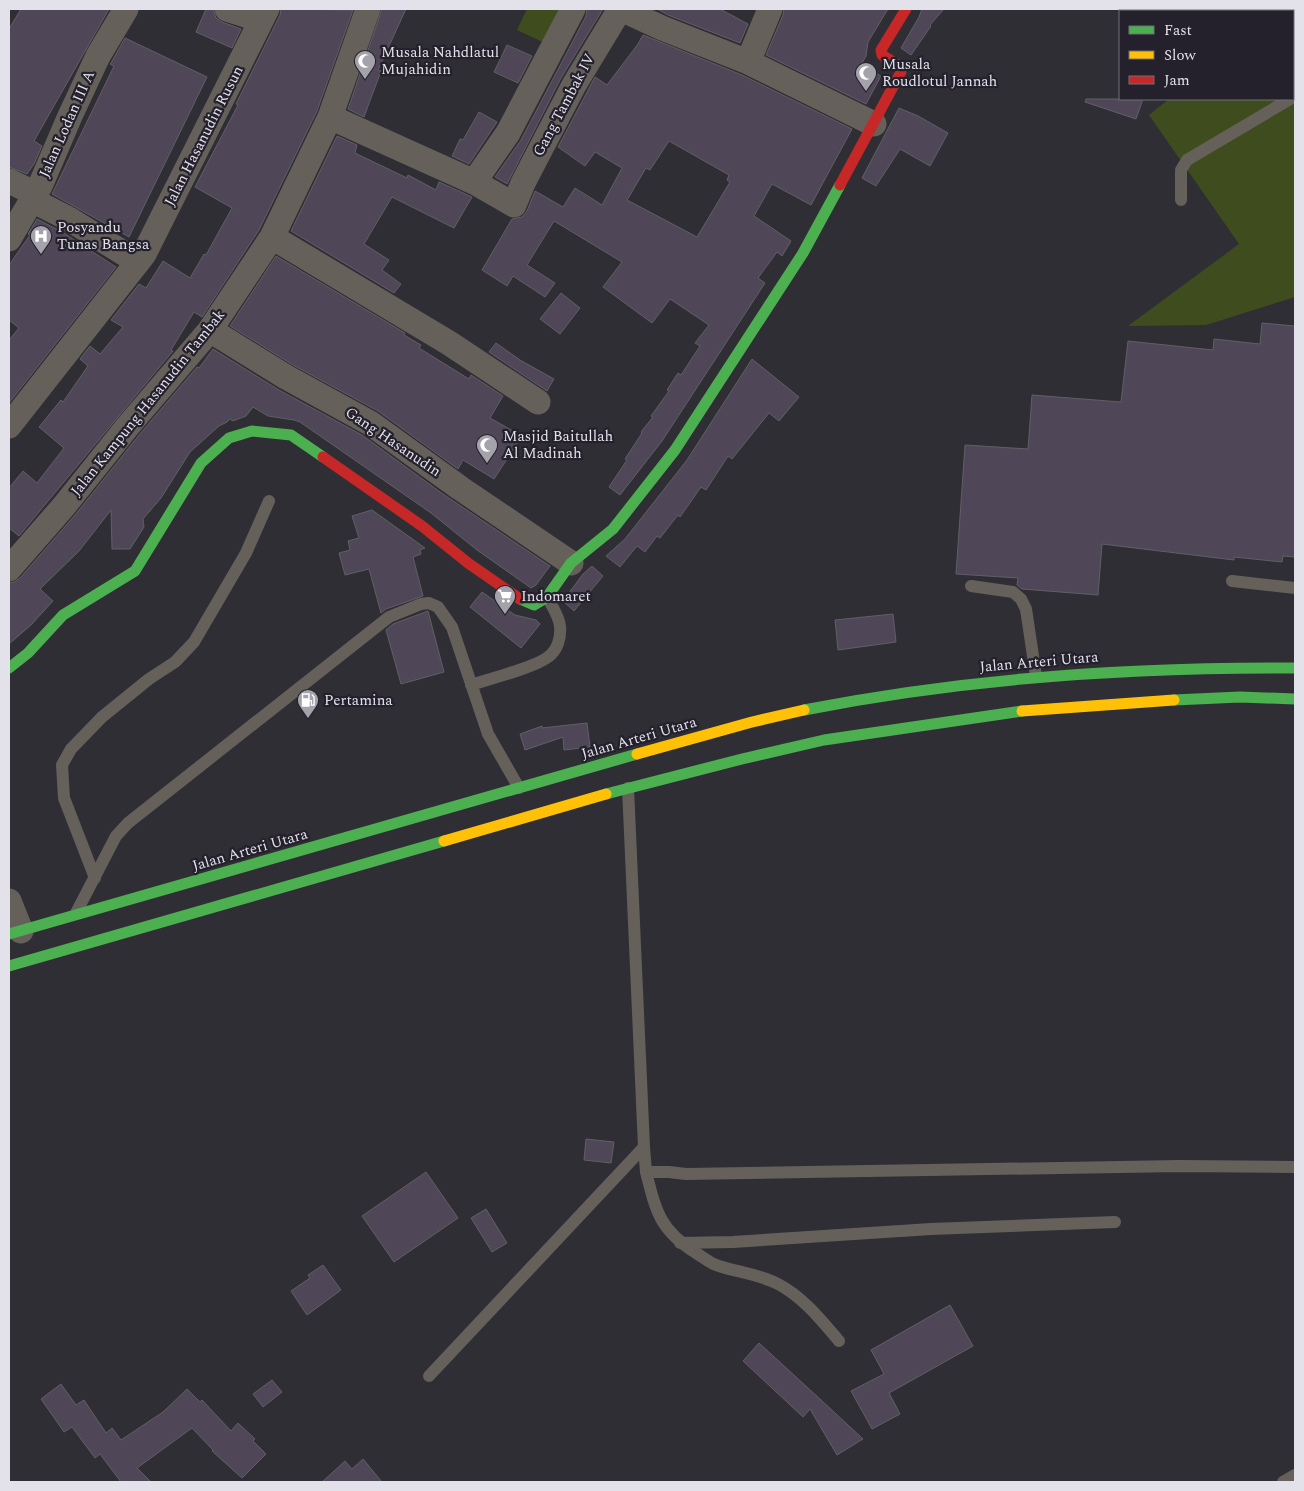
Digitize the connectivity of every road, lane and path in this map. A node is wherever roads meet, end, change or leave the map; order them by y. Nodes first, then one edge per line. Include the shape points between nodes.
1 (126, 9) edge
2 (227, 9) edge
3 (368, 9) edge
4 (573, 9) edge
5 (620, 9) edge
6 (770, 9) edge
7 (906, 9) edge
8 (264, 14) edge
9 (748, 62) junction
10 (1288, 100) edge
11 (330, 116) junction
12 (874, 124) junction
13 (9, 181) edge
14 (474, 182) junction
15 (34, 197) junction
16 (1181, 200) dead end
17 (272, 237) junction
18 (9, 239) edge
19 (138, 262) junction
20 (210, 330) junction
21 (538, 402) dead end
22 (9, 426) edge
23 (270, 501) dead end
24 (571, 563) junction
25 (9, 569) edge
26 (1232, 581) dead end
27 (972, 586) dead end
28 (1295, 588) edge
29 (547, 598) junction
30 (9, 668) edge
31 (1295, 668) edge
32 (1036, 676) junction
33 (471, 685) junction
34 (1295, 699) edge
35 (520, 788) junction
36 (628, 788) junction
37 (94, 878) junction
38 (9, 901) edge
39 (75, 916) junction
40 (15, 932) edge
41 (9, 966) edge
42 (644, 1146) junction
43 (1295, 1167) edge
44 (646, 1172) junction
45 (1115, 1222) dead end
46 (680, 1243) junction
47 (839, 1340) dead end
48 (429, 1376) dead end
49 (1295, 1475) edge
50 (1283, 1482) edge

1 - 15 street, Jalan Lodan III A via 98,56
2 - 8 street
3 - 11 street, Jalan Kampung Hasanudin Tambak
4 - 14 street via 508,133
5 - 9 street
5 - 14 street, Gang Tambak IV via 574,85 514,205
6 - 9 street
7 - 12 main road via 881,50 882,55 901,66 902,70
8 - 19 street, Jalan Hasanudin Rusun
9 - 12 street
10 - 16 lane via 1187,160 1181,170
11 - 14 street
11 - 17 street, Jalan Kampung Hasanudin Tambak
12 - 24 main road via 803,253 675,450 613,529
13 - 15 street
15 - 18 street, Jalan Lodan III A
15 - 19 street
17 - 20 street, Jalan Kampung Hasanudin Tambak
17 - 21 street via 449,343
19 - 22 street, Jalan Hasanudin Rusun
20 - 24 street, Gang Hasanudin via 370,423
20 - 25 street, Jalan Kampung Hasanudin Tambak
23 - 37 lane via 246,553 194,642 175,662 102,717 71,749 62,765 64,798
24 - 29 main road
26 - 28 lane
27 - 32 lane via 1013,592 1021,599 1026,609
29 - 30 main road via 534,606 524,602 291,435 252,431 229,438 201,463 135,571 63,614 28,653
29 - 33 lane via 559,620 558,647 548,658 535,664
31 - 32 main road, Jalan Arteri Utara via 1226,666
32 - 35 main road, Jalan Arteri Utara via 926,689 786,713
33 - 35 lane via 488,734
33 - 37 lane via 452,627 438,607 430,603 421,604 389,618 128,823 116,836
34 - 36 main road via 1240,697 1033,709 824,740
35 - 39 main road, Jalan Arteri Utara
36 - 41 main road
36 - 42 lane
37 - 39 lane
38 - 40 street
39 - 40 main road, Jalan Arteri Utara
42 - 44 lane
42 - 48 lane
43 - 44 lane
44 - 46 lane via 658,1214
45 - 46 lane
46 - 47 lane via 715,1264 778,1284 796,1295
49 - 50 lane

